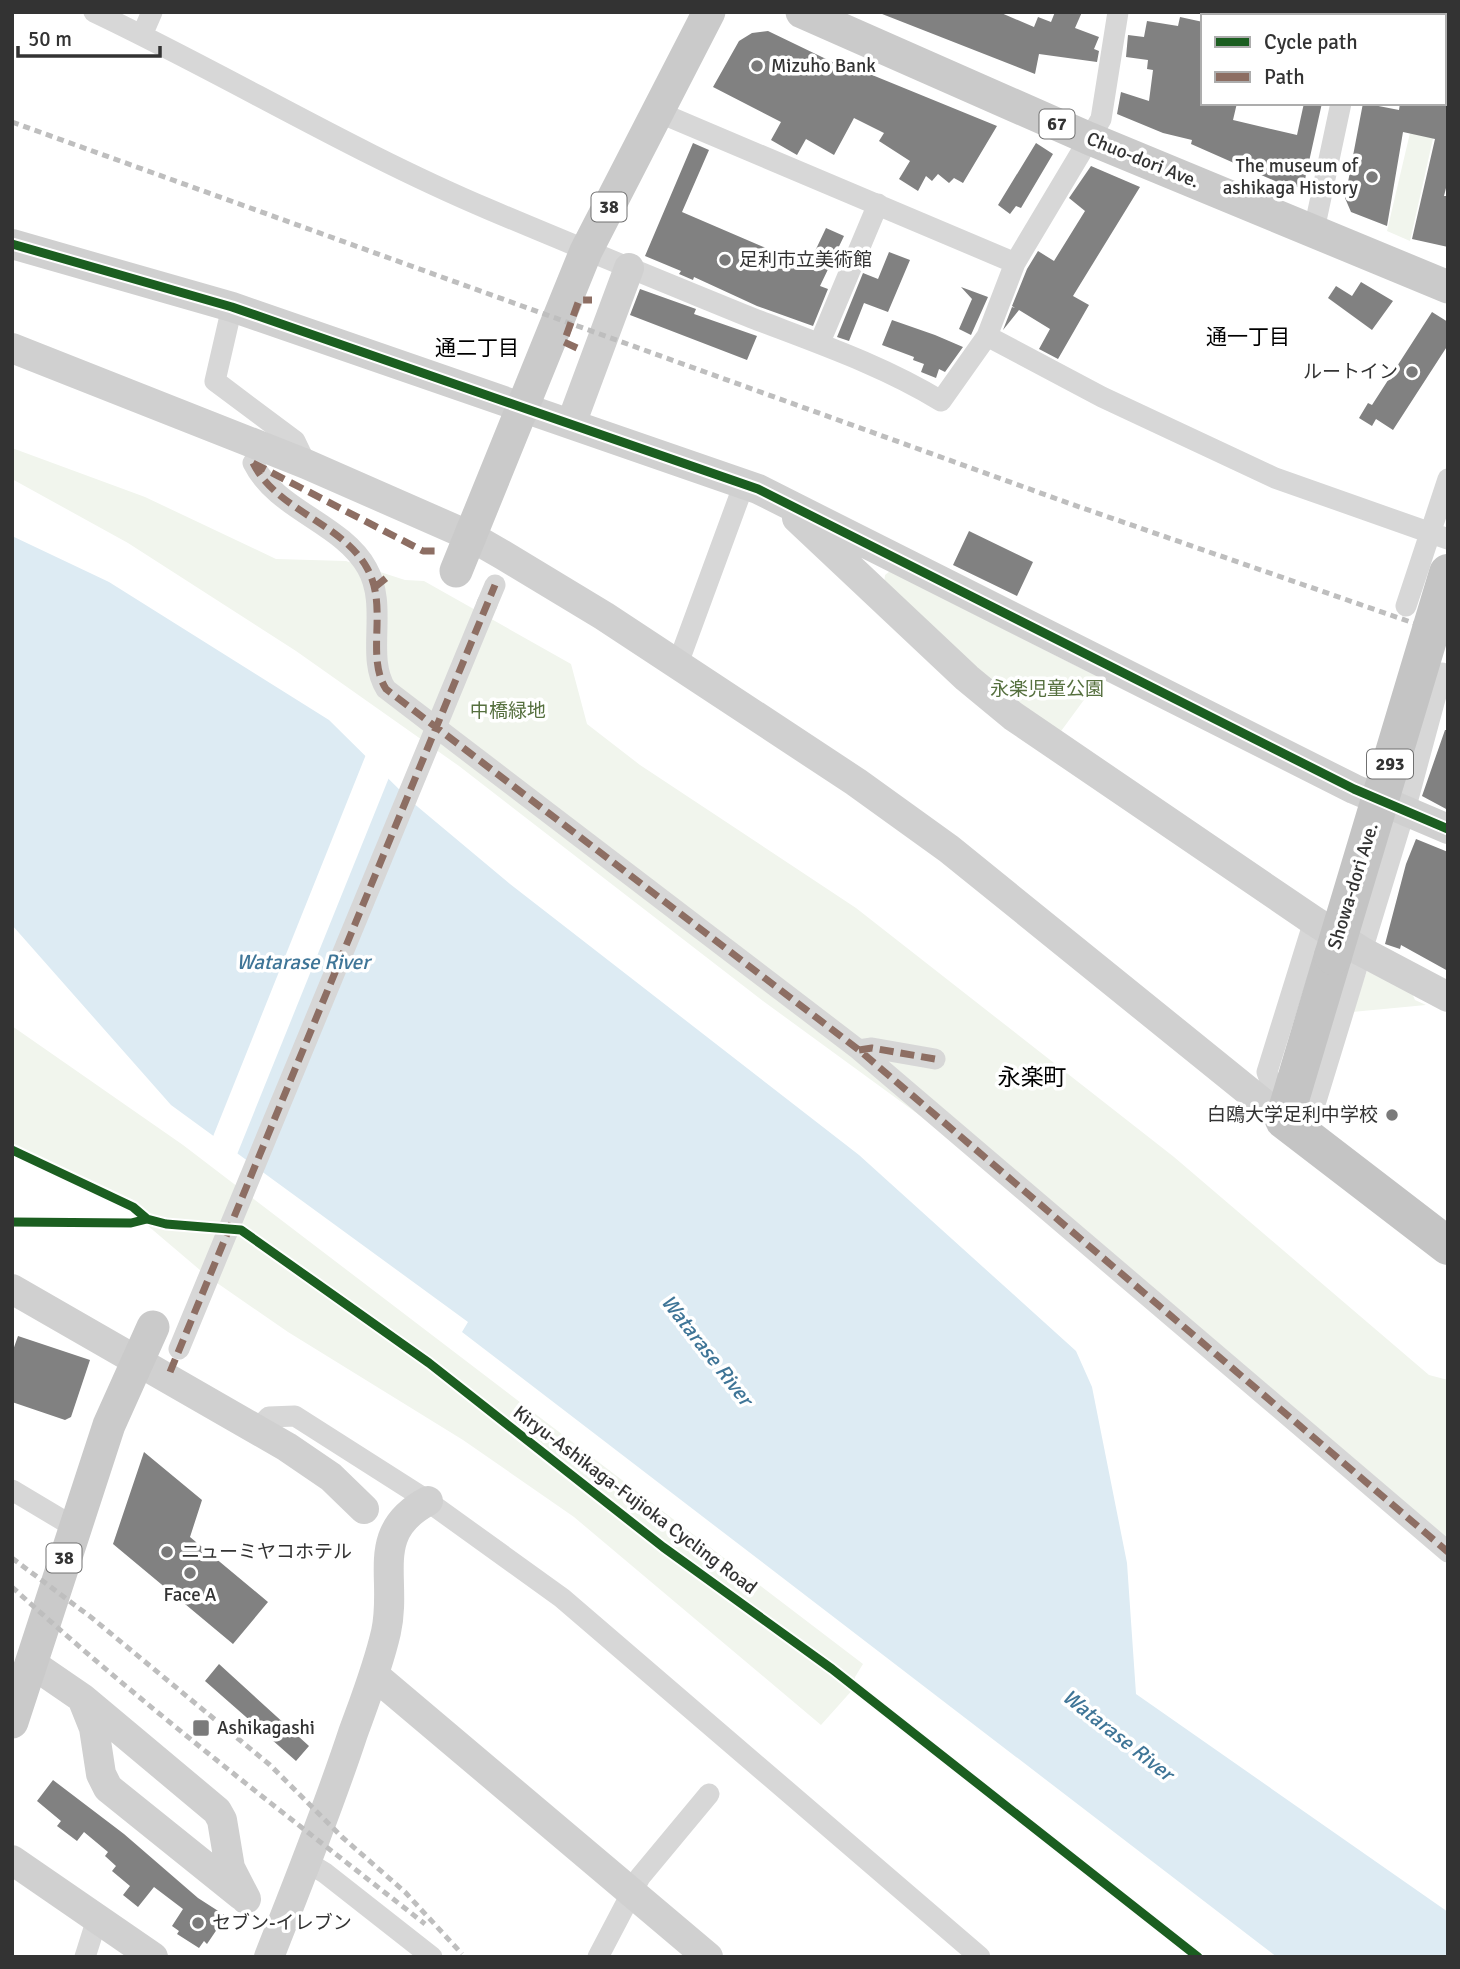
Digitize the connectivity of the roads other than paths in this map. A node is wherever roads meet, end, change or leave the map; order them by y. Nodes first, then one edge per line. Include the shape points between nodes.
1 (94, 12) edge
2 (152, 12) edge
3 (709, 12) edge
4 (802, 12) edge
5 (1118, 12) edge
6 (142, 35) junction
7 (1341, 105) edge
8 (658, 112) junction
9 (1088, 138) junction
10 (878, 204) junction
11 (1314, 230) junction
12 (12, 244) edge
13 (586, 251) junction
14 (1015, 263) junction
15 (629, 268) junction
16 (1448, 287) edge
17 (232, 307) junction
18 (987, 336) junction
19 (820, 342) junction
20 (12, 348) edge
21 (523, 407) junction
22 (572, 424) junction
23 (253, 463) dead end
24 (306, 464) junction
25 (1448, 480) edge
26 (744, 484) junction
27 (790, 504) junction
28 (471, 536) junction
29 (1438, 536) edge
30 (879, 548) junction
31 (456, 571) dead end
32 (1448, 573) edge
33 (861, 577) junction
34 (491, 594) dead end
35 (1406, 606) dead end
36 (677, 666) junction
37 (1442, 673) dead end
38 (1438, 732) edge
39 (1405, 810) junction
40 (1448, 829) edge
41 (1314, 921) junction
42 (1347, 953) junction
43 (1448, 997) edge
44 (859, 1050) junction
45 (935, 1059) dead end
46 (1284, 1120) junction
47 (1448, 1246) edge
48 (12, 1289) edge
49 (153, 1327) dead end
50 (138, 1362) junction
51 (170, 1372) dead end
52 (256, 1430) junction
53 (12, 1490) edge
54 (428, 1502) junction
55 (364, 1509) dead end
56 (74, 1527) junction
57 (1448, 1552) edge
58 (31, 1663) junction
59 (374, 1675) junction
60 (82, 1698) junction
61 (12, 1722) edge
62 (709, 1794) dead end
63 (12, 1860) edge
64 (307, 1862) junction
65 (631, 1891) junction
66 (246, 1899) junction
67 (97, 1919) junction
68 (282, 1922) junction
69 (85, 1957) edge
70 (153, 1957) edge
71 (269, 1957) edge
72 (432, 1957) edge
73 (598, 1957) edge
74 (708, 1957) edge
75 (980, 1957) edge

1 - 6 street
2 - 6 street
3 - 8 main road, 38
4 - 9 main road, Chuo-dori Ave. / 67
5 - 9 street via 1104,107
6 - 13 street via 425,183
7 - 11 street
8 - 10 street
8 - 13 main road, 38
9 - 11 main road, Chuo-dori Ave. / 67
9 - 14 street
10 - 14 street
10 - 19 street
11 - 16 main road, Chuo-dori Ave. / 67
12 - 17 street
13 - 15 street
13 - 21 main road, 38
14 - 18 street
15 - 19 street
15 - 22 street
17 - 21 street
17 - 24 street via 215,381 295,441
18 - 19 street via 941,401
18 - 29 street via 1102,397 1275,478
20 - 24 street
21 - 22 street
21 - 28 main road, 38
22 - 26 street
23 - 44 street via 271,486 350,548 369,570 379,612 378,670 386,689
24 - 28 street
25 - 29 street via 1437,517
26 - 27 street
26 - 36 street
27 - 30 street
27 - 33 street via 796,517
28 - 31 main road, 38
28 - 36 street
29 - 35 street
30 - 33 street
30 - 39 street via 1354,789
32 - 42 highway, Showa-dori Ave. / 293, bridge
33 - 41 street via 1013,716
34 - 51 street, bridge
36 - 46 street via 856,782 949,849
37 - 38 street
38 - 39 street
39 - 40 street
39 - 42 street
41 - 42 street
41 - 46 street via 1267,1072
42 - 43 street
42 - 46 highway, Showa-dori Ave. / 293
44 - 45 street via 872,1048
44 - 57 street
46 - 47 highway
48 - 50 street
49 - 50 main road, 38
50 - 52 street
50 - 56 main road, 38 via 108,1425
52 - 54 street via 277,1414 295,1416
52 - 55 street via 311,1462
53 - 56 street
54 - 59 street via 411,1510 392,1533 388,1547 390,1607
54 - 75 street via 562,1598 624,1649
56 - 58 main road, 38
58 - 60 street
58 - 61 main road, 38
59 - 64 street
59 - 65 street
60 - 66 street via 217,1811 230,1868
60 - 66 street via 108,1787
62 - 65 street
63 - 67 street
64 - 68 street
64 - 72 street
65 - 73 street
65 - 74 street
66 - 68 street
67 - 69 street
67 - 70 street
68 - 71 street

